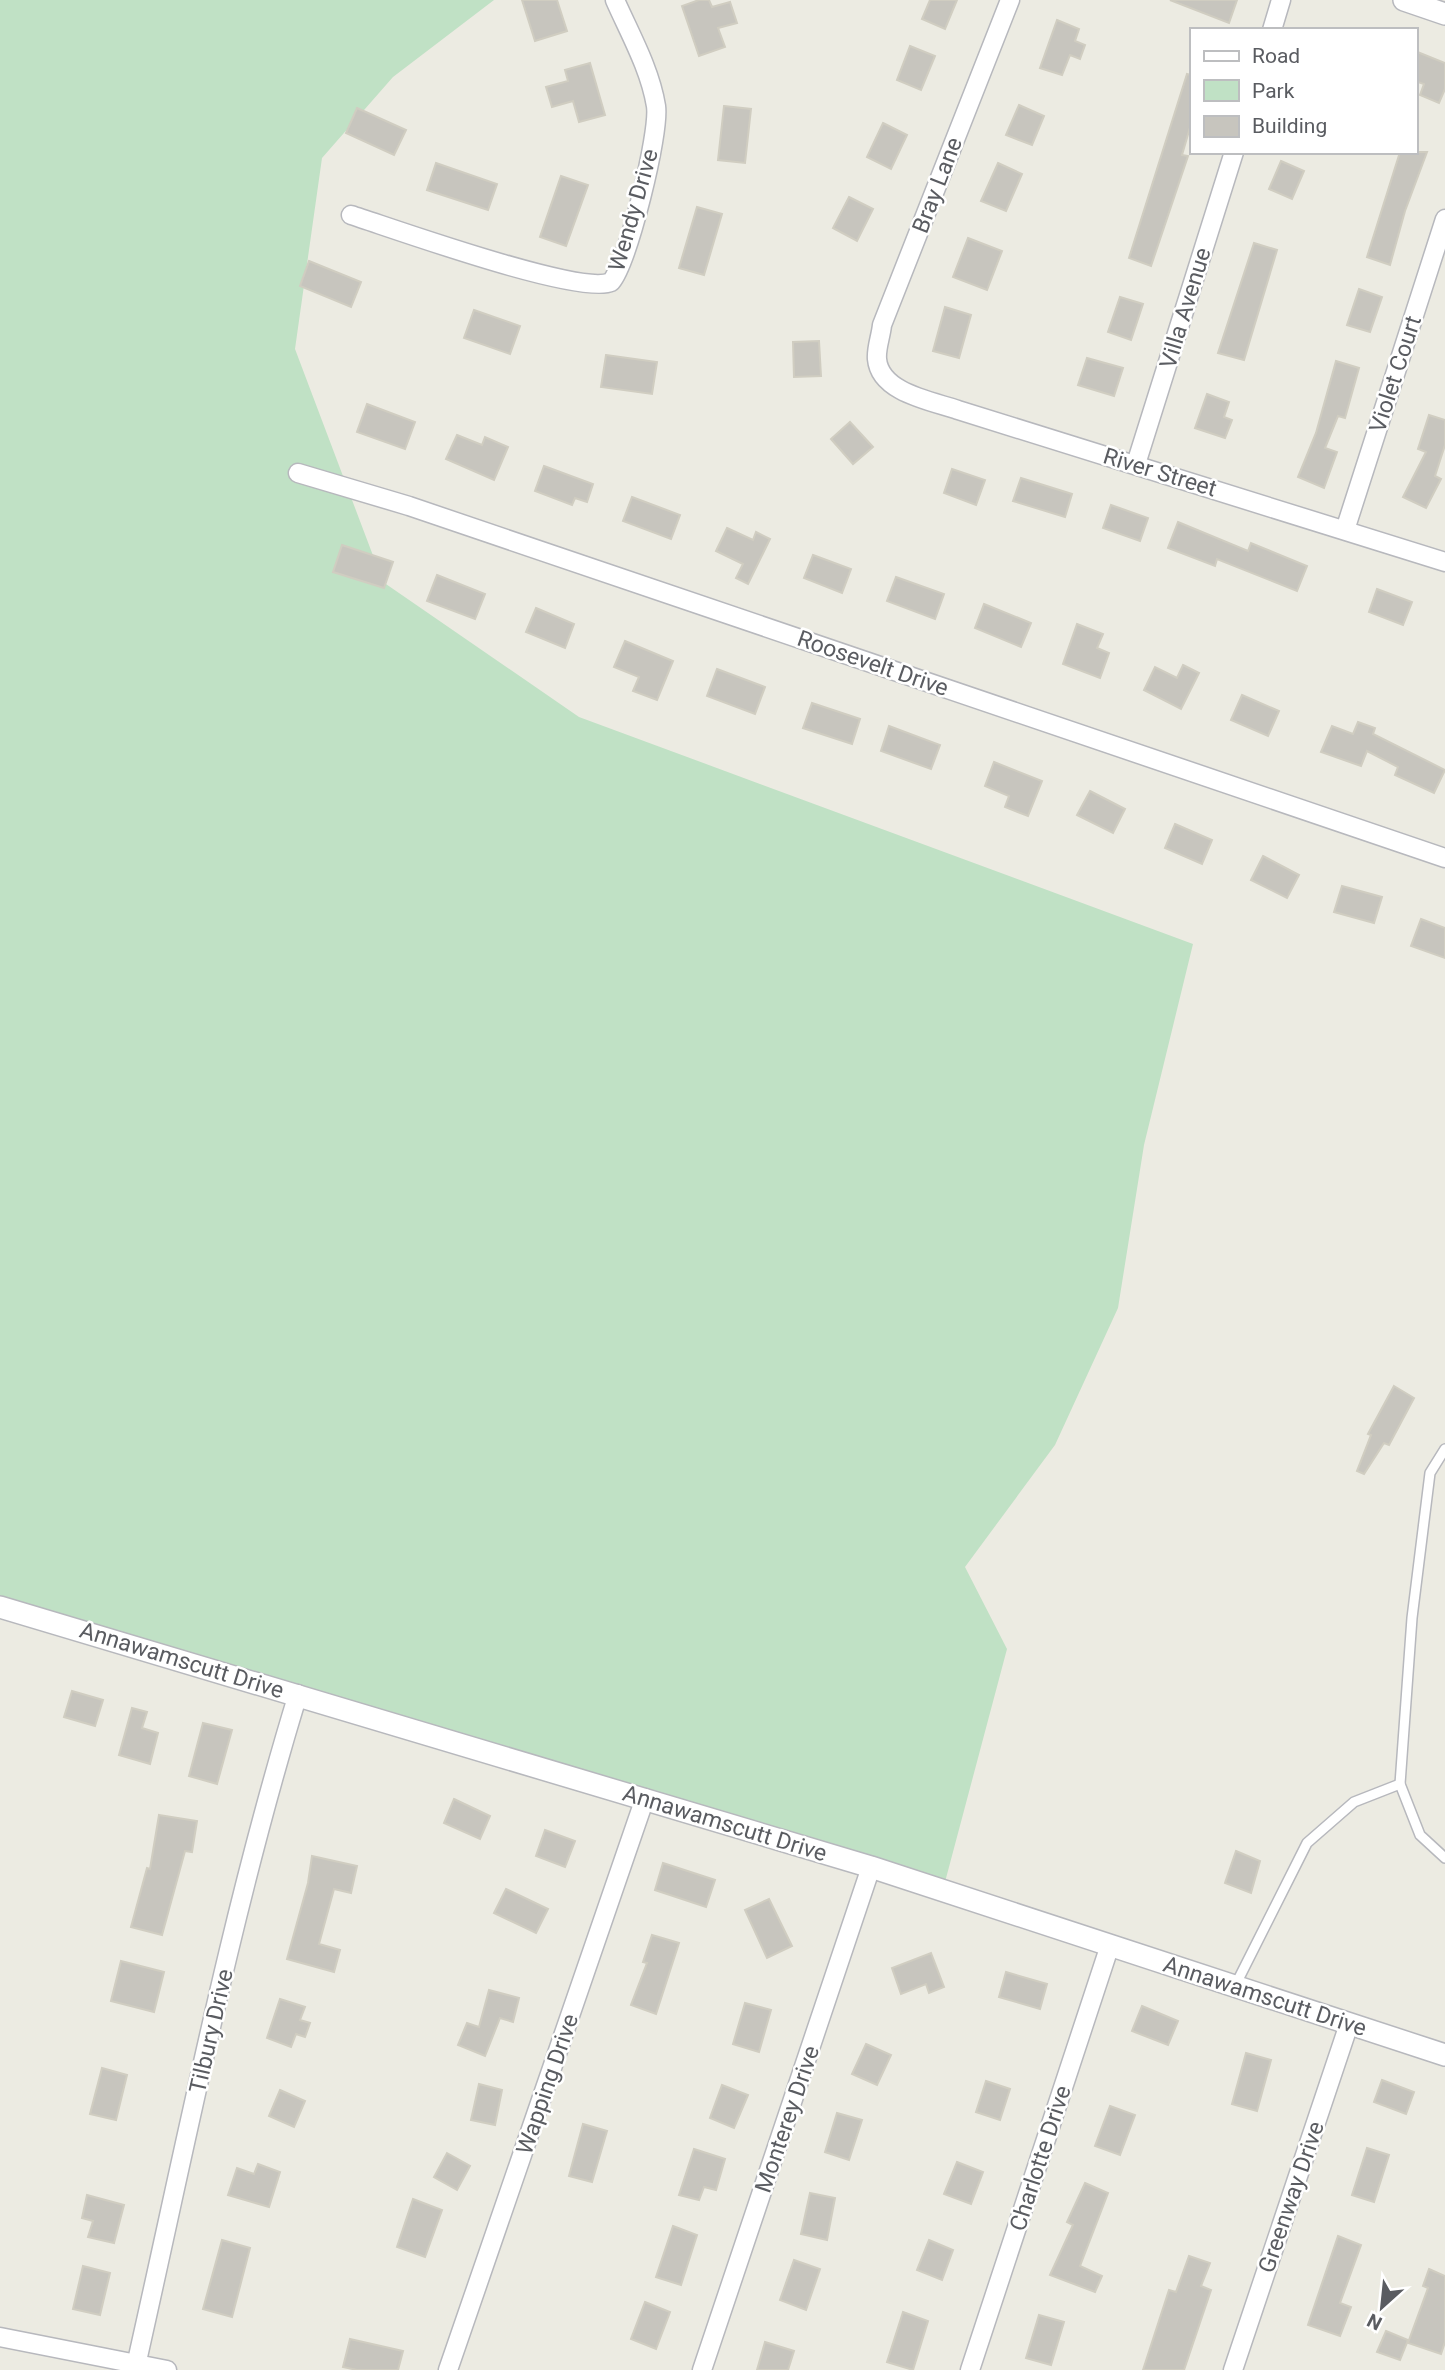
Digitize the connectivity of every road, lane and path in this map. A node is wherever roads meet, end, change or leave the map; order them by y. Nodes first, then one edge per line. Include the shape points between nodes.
1 (615, 0) edge
2 (1010, 0) edge
3 (1281, 0) edge
4 (1404, 0) edge
5 (1445, 13) edge
6 (1273, 28) edge
7 (1233, 154) edge
8 (351, 215) dead end
9 (1445, 219) edge
10 (881, 372) joint
11 (1136, 464) junction
12 (298, 473) dead end
13 (1345, 530) junction
14 (1445, 562) edge
15 (1445, 858) edge
16 (1445, 1449) edge
17 (0, 1607) edge
18 (298, 1695) junction
19 (1400, 1784) junction
20 (645, 1798) junction
21 (1445, 1858) edge
22 (871, 1867) junction
23 (1110, 1945) junction
24 (1235, 1986) junction
25 (1349, 2024) junction
26 (1445, 2055) edge
27 (0, 2337) edge
28 (136, 2367) edge
29 (167, 2370) edge
30 (449, 2370) edge
31 (702, 2370) edge
32 (970, 2370) edge
33 (1233, 2370) edge

1 - 8 street, Wendy Drive via 647,73 656,107 655,134 640,197 622,265 611,282 583,284 529,271
2 - 10 street, Bray Lane via 882,325 877,360
3 - 6 street
4 - 5 street
7 - 11 street, Villa Avenue
9 - 13 street, Violet Court
10 - 11 street, River Street via 902,390 924,398
11 - 13 street, River Street
12 - 15 street, Roosevelt Drive
13 - 14 street, River Street
16 - 19 lane via 1430,1473 1412,1618
17 - 18 street, Annawamscutt Drive
18 - 20 street, Annawamscutt Drive
18 - 28 street, Tilbury Drive via 240,1903
19 - 21 lane via 1420,1835
19 - 24 lane via 1354,1802 1307,1843
20 - 22 street, Annawamscutt Drive
20 - 30 street, Wapping Drive
22 - 23 street, Annawamscutt Drive
22 - 31 street, Monterey Drive
23 - 24 street, Annawamscutt Drive
23 - 32 street, Charlotte Drive
24 - 25 street, Annawamscutt Drive
25 - 26 street, Annawamscutt Drive
25 - 33 street, Greenway Drive
27 - 28 street
28 - 29 street

